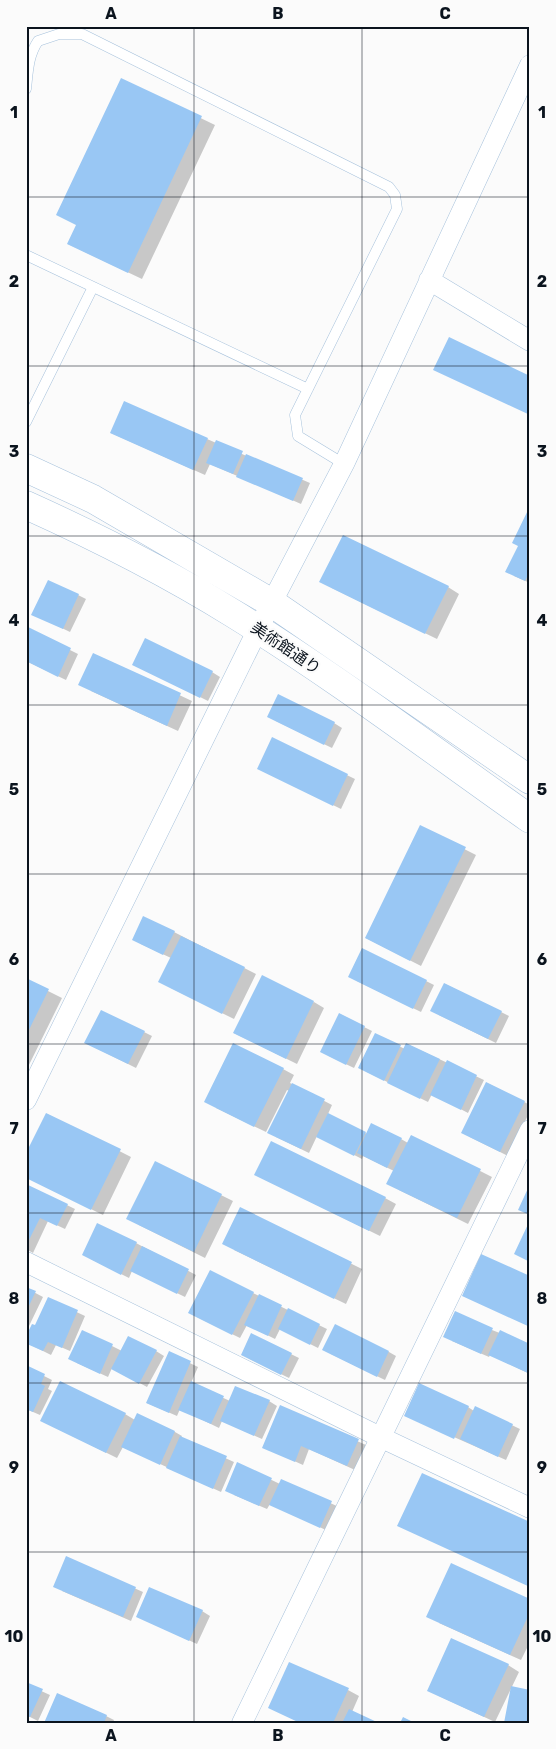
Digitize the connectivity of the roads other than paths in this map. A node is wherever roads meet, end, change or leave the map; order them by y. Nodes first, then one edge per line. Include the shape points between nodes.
1 (530, 65) edge
2 (26, 89) edge
3 (26, 255) edge
4 (430, 280) junction
5 (93, 287) junction
6 (530, 341) edge
7 (308, 389) junction
8 (26, 422) edge
9 (344, 464) junction
10 (26, 468) edge
11 (26, 505) edge
12 (272, 603) junction
13 (258, 629) junction
14 (530, 780) edge
15 (530, 819) edge
16 (26, 1100) edge
17 (530, 1130) edge
18 (26, 1262) edge
19 (380, 1437) junction
20 (530, 1508) edge
21 (242, 1723) edge

1 - 4 street
2 - 7 lane via 28,62 38,41 59,34 82,34 389,187 395,195 397,209
3 - 5 lane
4 - 6 street
4 - 9 street
5 - 7 lane
5 - 8 lane
7 - 9 lane via 295,415 298,436
9 - 12 street
10 - 12 street, 美術館通り via 92,499
11 - 13 street, 美術館通り via 131,556
12 - 13 street
12 - 14 street, 美術館通り
13 - 15 street, 美術館通り
13 - 16 street
17 - 19 street
18 - 19 street
19 - 20 street
19 - 21 street

